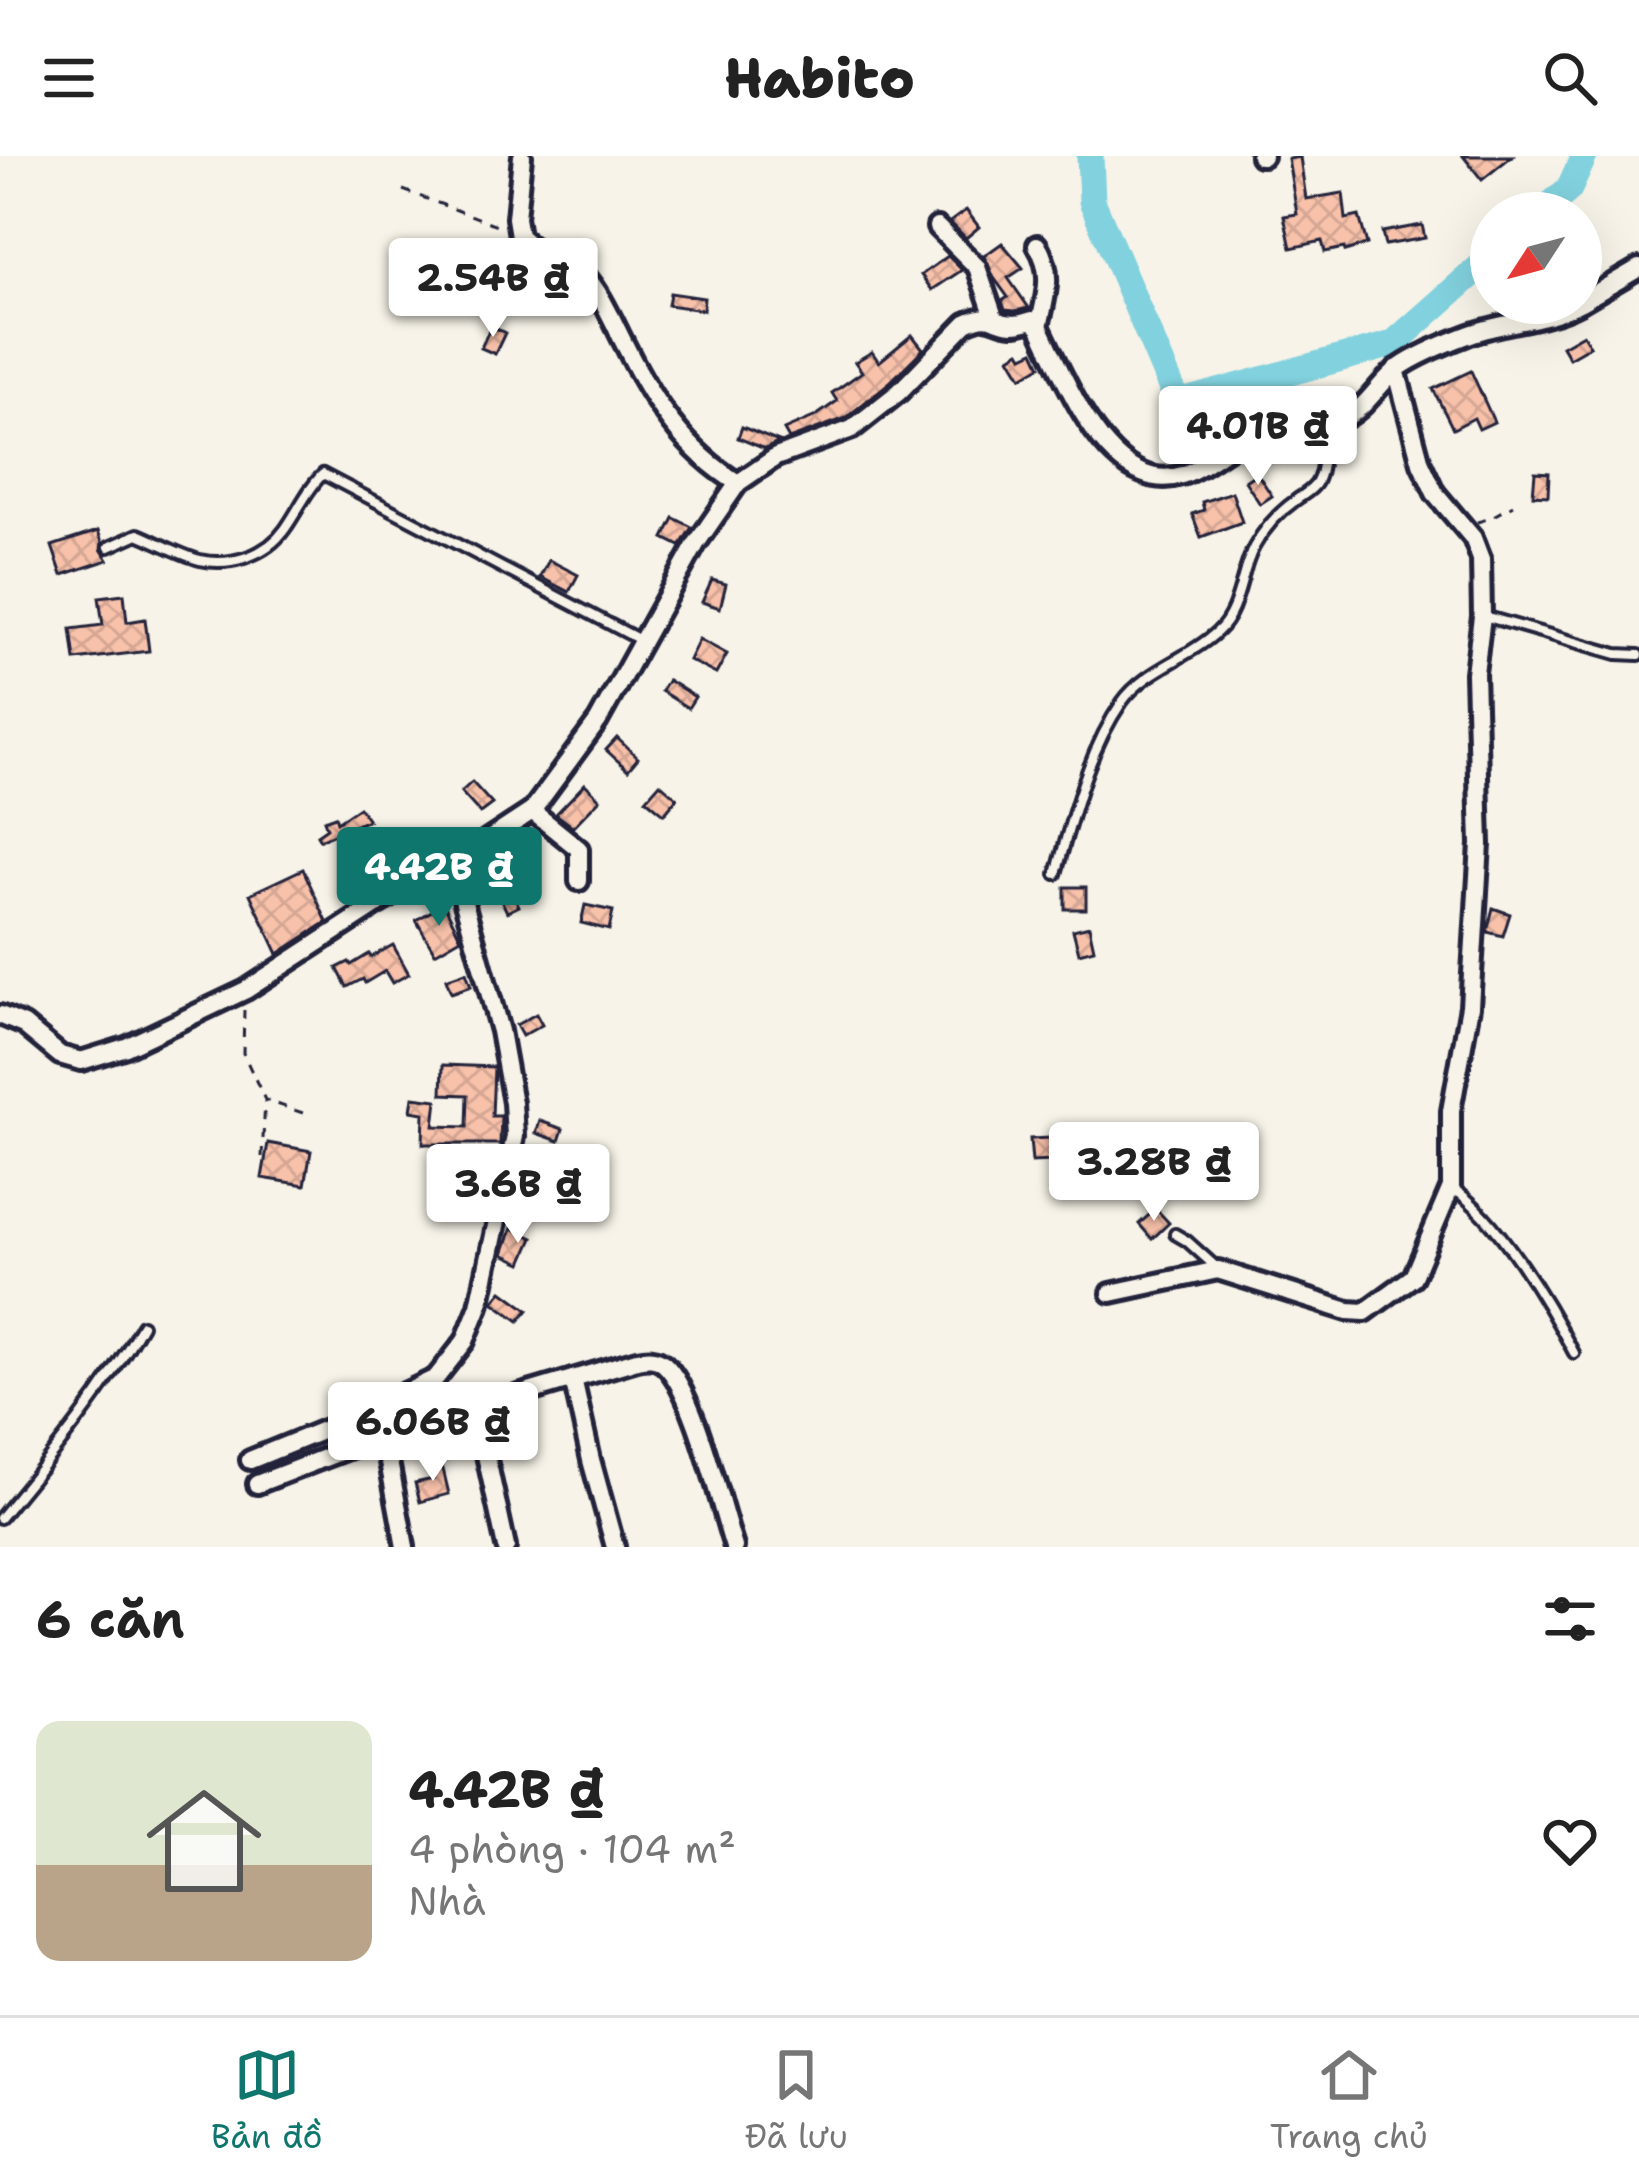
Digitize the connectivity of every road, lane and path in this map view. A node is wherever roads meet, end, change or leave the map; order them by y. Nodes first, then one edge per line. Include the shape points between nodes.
1 (522, 156) edge
2 (404, 190) dead end
3 (937, 226) dead end
4 (519, 236) junction
5 (1036, 244) dead end
6 (1639, 268) edge
7 (1602, 290) edge
8 (994, 317) junction
9 (1512, 324) edge
10 (1040, 326) junction
11 (1396, 369) junction
12 (1324, 424) junction
13 (738, 483) junction
14 (1513, 505) dead end
15 (1459, 521) junction
16 (109, 548) dead end
17 (1483, 616) junction
18 (642, 641) junction
19 (1639, 655) edge
20 (532, 811) junction
21 (453, 862) junction
22 (1056, 874) dead end
23 (579, 881) dead end
24 (246, 990) junction
25 (0, 1015) edge
26 (265, 1100) junction
27 (303, 1114) dead end
28 (262, 1156) dead end
29 (1450, 1187) junction
30 (1175, 1234) dead end
31 (1218, 1270) junction
32 (1111, 1293) dead end
33 (142, 1325) dead end
34 (1574, 1353) dead end
35 (573, 1379) junction
36 (476, 1409) junction
37 (384, 1435) junction
38 (250, 1460) dead end
39 (257, 1484) dead end
40 (0, 1518) edge
41 (405, 1547) edge
42 (506, 1547) edge
43 (615, 1547) edge
44 (734, 1547) edge

1 - 4 street
2 - 4 path
3 - 8 street via 977,267
4 - 13 street via 585,275 660,408 687,444
5 - 10 street via 1049,278
6 - 7 street
8 - 10 street
8 - 13 street via 966,323 852,429 776,458
9 - 11 street via 1467,335
10 - 12 street via 1086,417 1142,473 1187,475 1241,440
11 - 12 street via 1353,413
11 - 15 street via 1421,463
12 - 22 lane via 1318,480 1268,525 1220,630 1124,698 1085,775
13 - 18 street
14 - 15 path via 1478,522
15 - 17 street via 1481,559
16 - 18 lane via 138,534 201,560 251,557 284,531 323,474
17 - 19 lane
17 - 29 street via 1475,673 1480,844
18 - 20 street via 598,721
20 - 21 street
20 - 23 street via 579,848
21 - 24 street
21 - 38 street via 500,1030 515,1136 479,1306 436,1378
24 - 25 street via 81,1061
24 - 26 path via 243,1053
26 - 27 path
26 - 28 path
29 - 31 street via 1413,1277 1365,1312
29 - 34 lane via 1499,1234
30 - 31 lane
31 - 32 street
33 - 40 lane
35 - 36 street
35 - 43 street
35 - 44 street via 652,1358 666,1366 686,1396
36 - 37 street
36 - 42 street
37 - 39 street
37 - 41 street

